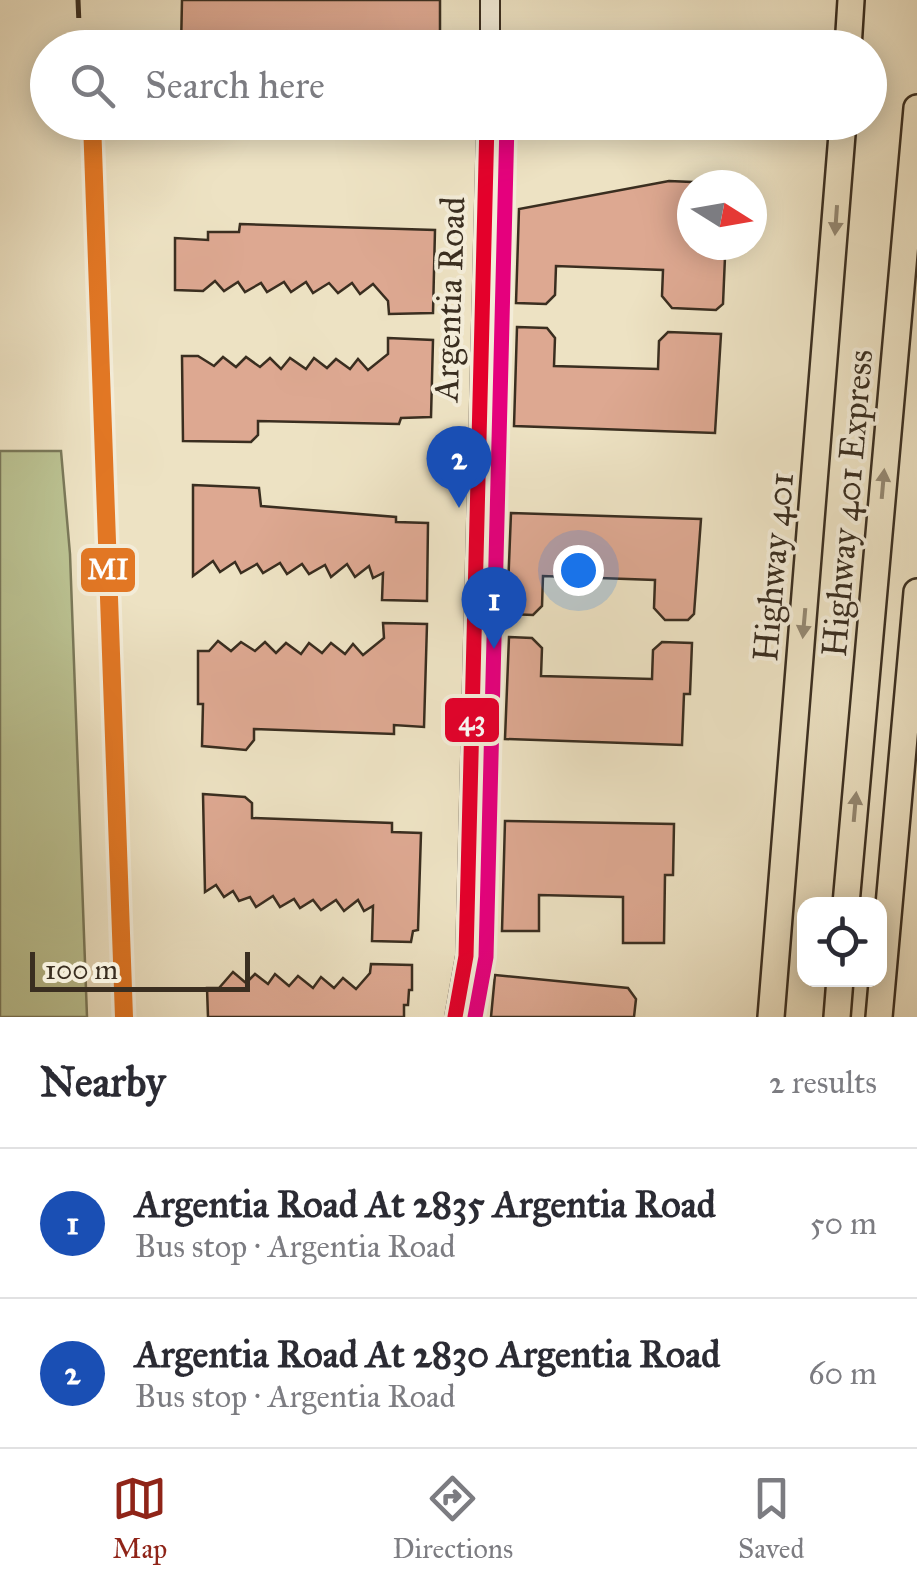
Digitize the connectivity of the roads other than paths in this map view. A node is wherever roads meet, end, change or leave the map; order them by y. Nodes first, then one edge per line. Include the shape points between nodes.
1 (490, 0) edge
2 (851, 0) edge
3 (490, 30) edge
4 (849, 30) edge
5 (917, 108) edge
6 (487, 140) edge
7 (842, 140) edge
8 (917, 592) edge
9 (847, 897) edge
10 (839, 987) edge
11 (455, 1017) edge
12 (771, 1017) edge
13 (836, 1017) edge
14 (879, 1017) edge

1 - 3 street
2 - 4 highway
9 -> 5 highway, Highway 401 Express
6 - 11 street, Argentia Road via 466,936
7 -> 12 highway, Highway 401
8 - 14 highway
10 - 13 highway

